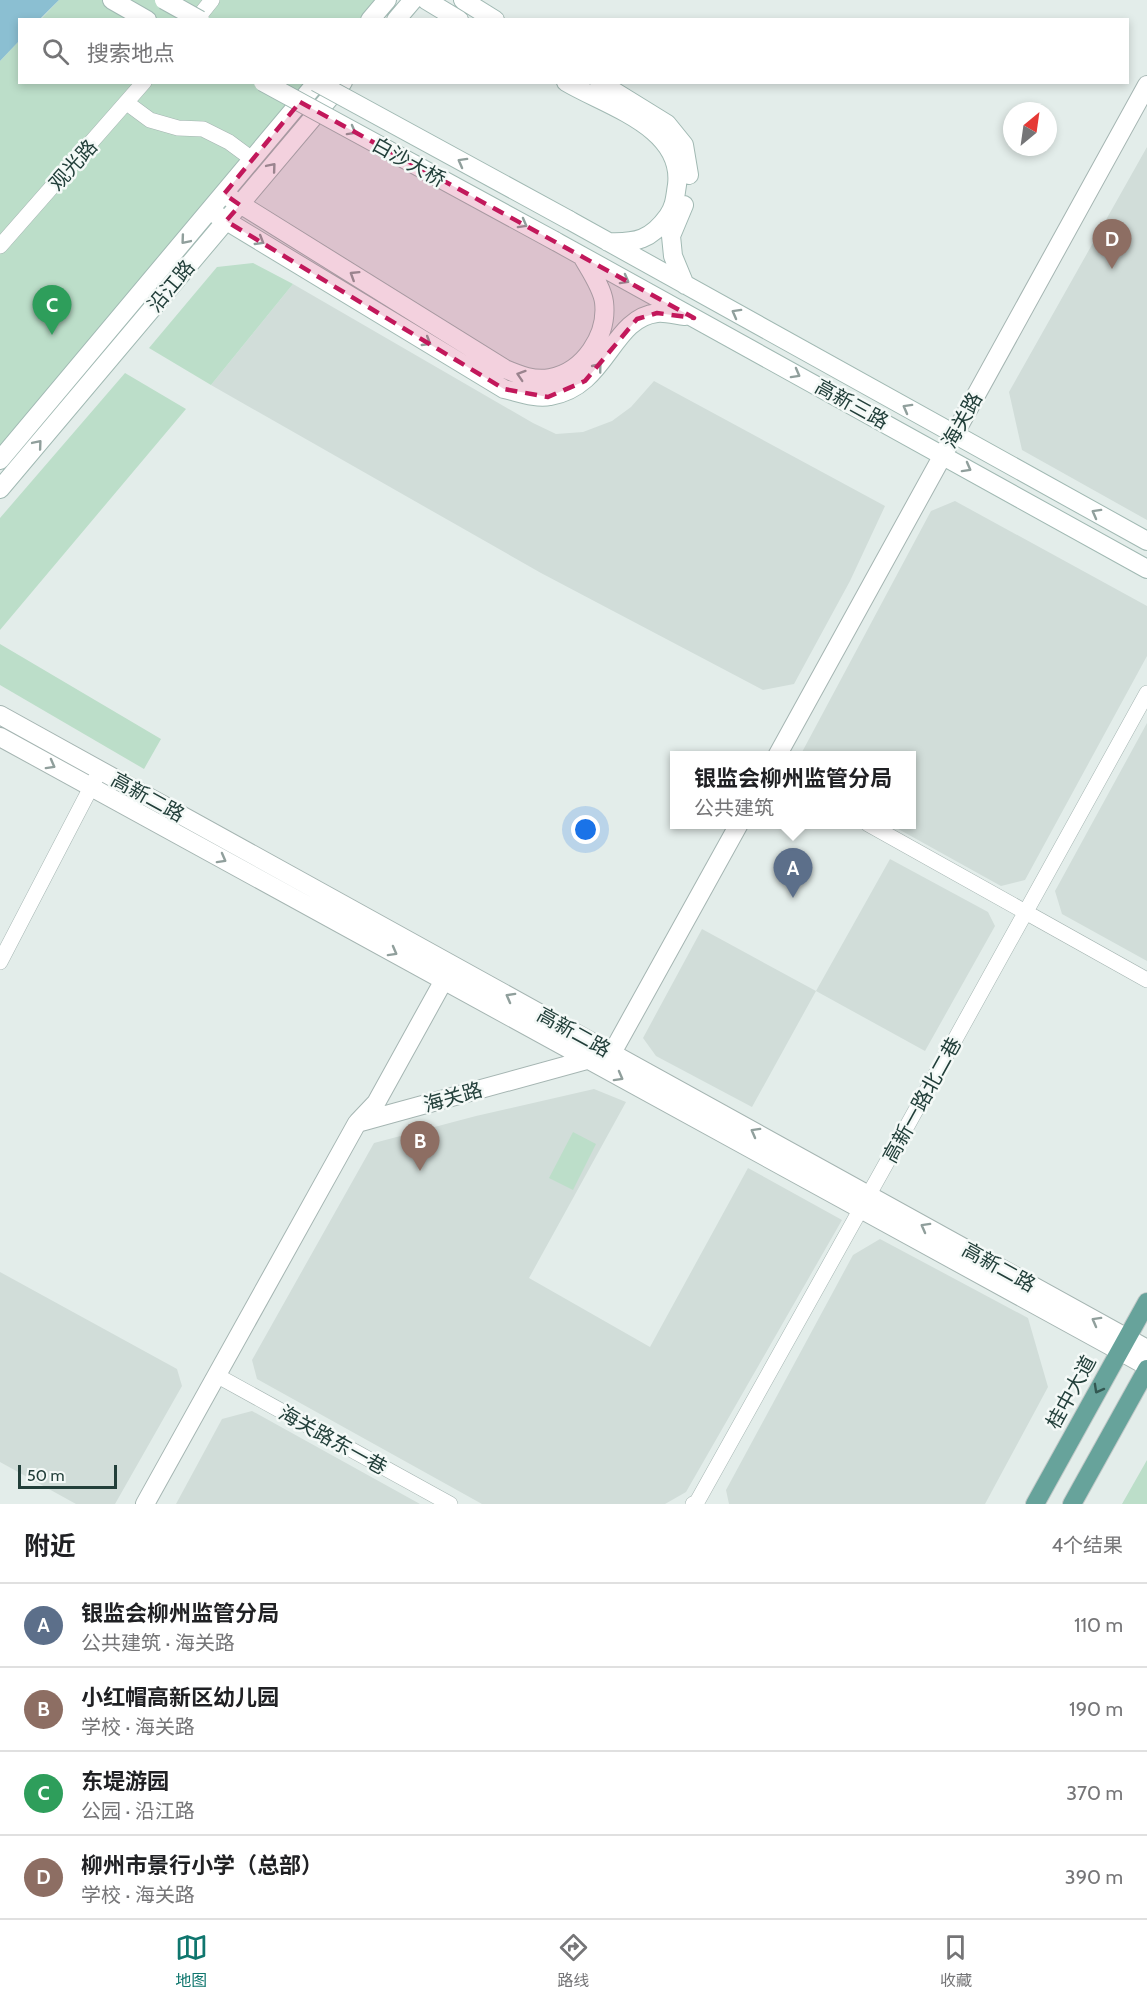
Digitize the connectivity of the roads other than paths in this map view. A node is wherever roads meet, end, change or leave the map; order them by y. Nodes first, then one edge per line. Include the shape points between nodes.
1 (112, 0) edge
2 (164, 0) edge
3 (212, 0) edge
4 (387, 0) edge
5 (412, 0) edge
6 (426, 0) edge
7 (463, 0) edge
8 (144, 18) edge
9 (195, 18) edge
10 (199, 18) edge
11 (372, 18) edge
12 (398, 18) edge
13 (456, 18) edge
14 (492, 18) edge
15 (142, 84) edge
16 (267, 84) edge
17 (314, 84) edge
18 (320, 84) edge
19 (341, 84) edge
20 (570, 84) edge
21 (602, 84) edge
22 (1147, 85) edge
23 (127, 103) junction
24 (252, 159) junction
25 (224, 194) junction
26 (240, 205) junction
27 (210, 211) junction
28 (568, 220) joint
29 (226, 221) junction
30 (555, 241) joint
31 (607, 242) junction
32 (0, 246) edge
33 (582, 256) junction
34 (685, 285) junction
35 (694, 318) junction
36 (955, 434) junction
37 (943, 455) junction
38 (0, 460) edge
39 (0, 489) edge
40 (1147, 541) edge
41 (1147, 570) edge
42 (1147, 693) edge
43 (0, 715) edge
44 (0, 737) edge
45 (780, 751) edge
46 (100, 770) junction
47 (91, 787) junction
48 (737, 829) edge
49 (875, 829) edge
50 (1027, 914) junction
51 (0, 962) edge
52 (439, 978) junction
53 (1147, 980) edge
54 (612, 1053) junction
55 (587, 1059) junction
56 (357, 1123) junction
57 (865, 1203) junction
58 (1147, 1302) edge
59 (1123, 1345) junction
60 (1147, 1349) edge
61 (1147, 1367) edge
62 (216, 1376) junction
63 (697, 1503) edge
64 (146, 1504) edge
65 (450, 1504) edge
66 (1035, 1504) edge
67 (1072, 1504) edge

1 - 8 main road
2 - 9 main road, bridge
3 - 10 street
4 - 11 main road
5 - 12 main road
6 - 13 main road
7 - 14 main road
15 - 23 street, 观光路
16 -> 30 main road, 白沙大桥, bridge
17 - 24 main road, 沿江路
28 -> 18 main road, 白沙大桥, bridge
26 -> 19 main road, 沿江路
20 - 31 main road via 645,125 664,140 675,160 675,205 655,233 643,240
21 - 34 main road via 667,124 684,145 689,184 683,212 671,236 673,256
22 - 36 main road, 海关路
23 - 24 street via 150,120 178,128 203,129
23 - 32 street, 观光路
24 - 25 main road, 沿江路
25 - 26 main road
25 - 27 main road, 沿江路
26 - 29 main road, 沿江路
33 -> 26 main road via 604,298 605,320 599,338 574,369 549,379 526,378 505,369
27 - 29 main road
27 -> 38 main road, 沿江路
28 - 31 main road, 高新三路
29 -> 35 main road via 504,389 522,393 548,397 585,381 621,334 637,320 657,313
39 -> 29 main road, 沿江路
30 - 33 main road, 高新三路
31 - 34 main road, 高新三路
33 -> 35 main road, 高新三路
36 -> 34 main road, 高新三路
35 -> 37 main road, 高新三路
36 - 37 main road, 海关路
40 -> 36 main road, 高新三路
37 -> 41 main road, 高新三路
37 - 45 main road, 海关路
42 - 50 street, 高新一路北二巷
43 - 46 main road, 高新二路
44 -> 47 main road, 高新二路
46 - 47 street
54 -> 46 main road, 高新二路
47 - 51 street
47 -> 52 main road, 高新二路
48 - 54 main road
49 - 50 street
50 - 53 street
50 - 57 street, 高新一路北二巷
52 - 55 main road, 高新二路
52 - 56 main road via 376,1103
54 - 55 main road, 海关路
57 -> 54 main road, 高新二路
55 - 56 main road, 海关路
55 -> 57 main road, 高新二路
56 - 62 main road
57 - 59 main road, 高新二路
57 - 63 street, 高新一路北二巷
58 - 59 main road, 桂中大道
59 - 60 main road, 高新二路
59 - 61 main road, 高新二路
59 -> 66 main road, 桂中大道
61 - 67 main road
62 - 64 main road
62 - 65 street, 海关路东一巷

